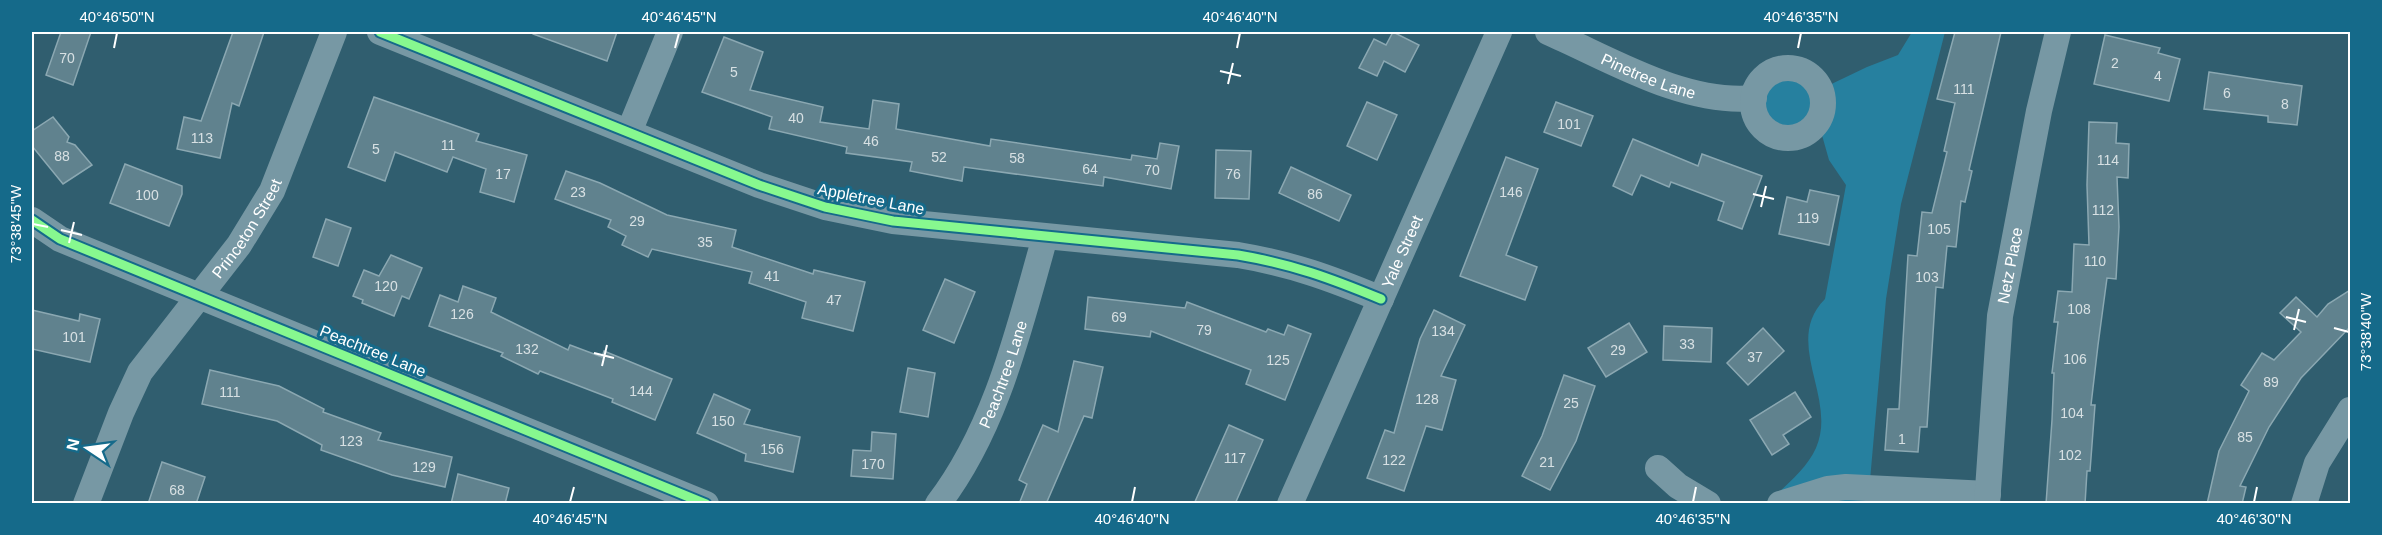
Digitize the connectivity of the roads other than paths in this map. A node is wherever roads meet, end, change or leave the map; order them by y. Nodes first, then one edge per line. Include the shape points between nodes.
1 (334, 32) edge
2 (380, 32) edge
3 (670, 32) edge
4 (1499, 32) edge
5 (1548, 32) edge
6 (2058, 32) edge
7 (1754, 98) dead end
8 (629, 132) junction
9 (32, 220) edge
10 (1045, 237) junction
11 (198, 295) junction
12 (1381, 299) junction
13 (2350, 410) edge
14 (1658, 468) dead end
15 (1988, 499) edge
16 (86, 504) edge
17 (706, 504) edge
18 (938, 504) edge
19 (1290, 504) edge
20 (1708, 504) edge
21 (1780, 504) edge
22 (2304, 504) edge

1 - 11 street, Princeton Street via 272,191 239,245
2 - 8 street, Appletree Lane
3 - 8 street
4 - 12 street, Yale Street
5 - 7 street, Pinetree Lane via 1669,86 1719,98
6 - 15 street, Netz Place via 2000,316
8 - 10 street, Appletree Lane via 759,185 825,207 893,221
9 - 11 street, Peachtree Lane via 60,239
10 - 12 street, Appletree Lane via 1268,260 1314,272
10 - 18 street, Peachtree Lane via 1007,368 969,457
11 - 16 street, Princeton Street via 130,390
11 - 17 street, Peachtree Lane
12 - 19 street, Yale Street
13 - 22 street via 2317,463
14 - 20 street
15 - 21 street via 1846,487

